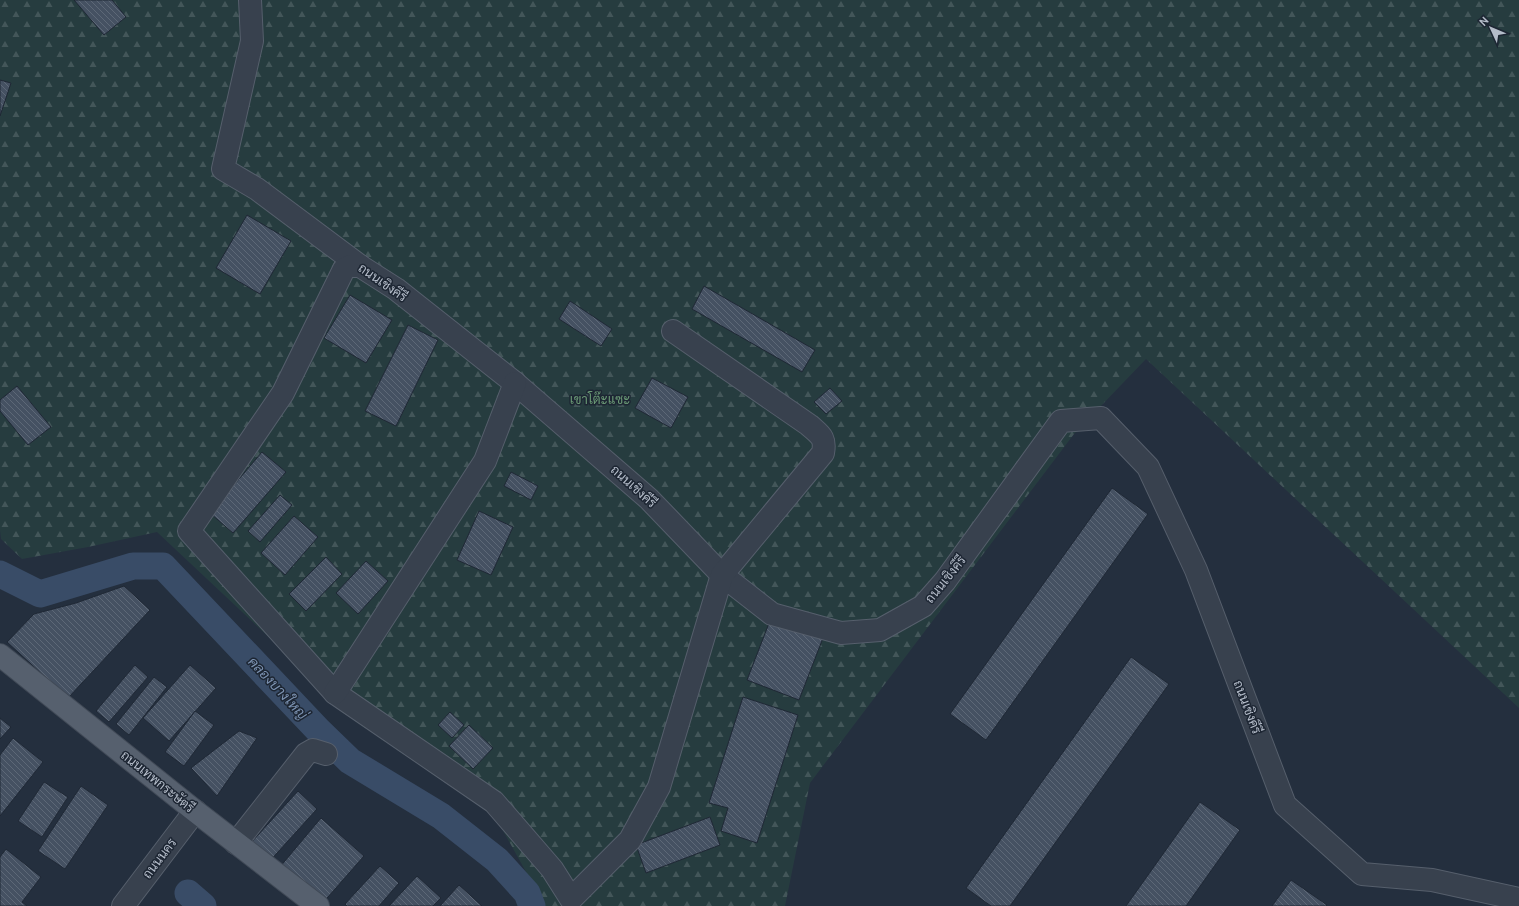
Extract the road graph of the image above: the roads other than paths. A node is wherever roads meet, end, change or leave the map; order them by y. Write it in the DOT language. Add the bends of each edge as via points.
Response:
graph roads {
  1 [pos="250,0"];
  2 [pos="360,266"];
  3 [pos="673,331"];
  4 [pos="515,383"];
  5 [pos="722,575"];
  6 [pos="0,655"];
  7 [pos="335,693"];
  8 [pos="326,754"];
  9 [pos="195,811"];
  10 [pos="236,843"];
  11 [pos="1519,899"];
  12 [pos="572,902"];
  13 [pos="123,906"];
  14 [pos="318,906"];
  1 -- 2 [label="street, ถนนเชิงคีรี" via="252,41 223,169 257,189"];
  2 -- 4 [label="street, ถนนเชิงคีรี" via="396,289"];
  2 -- 7 [label="street" via="350,266 344,270 283,393 189,531"];
  3 -- 5 [label="street" via="802,419 821,436 825,444 823,454"];
  4 -- 5 [label="street, ถนนเชิงคีรี" via="649,499"];
  4 -- 7 [label="street" via="486,461"];
  5 -- 11 [label="street, ถนนเชิงคีรี" via="772,614 841,633 880,630 923,606 945,582 1061,421 1101,418 1148,467 1196,570 1285,805 1362,874 1432,880"];
  5 -- 12 [label="street" via="659,787 630,840"];
  6 -- 9 [label="main road, ถนนเทพกระษัตรี"];
  7 -- 12 [label="street" via="357,718 494,802 552,869"];
  8 -- 10 [label="street" via="313,750 306,754"];
  9 -- 10 [label="main road, ถนนเทพกระษัตรี"];
  9 -- 13 [label="street, ถนนนคร"];
  10 -- 14 [label="main road, ถนนเทพกระษัตรี"];
}
